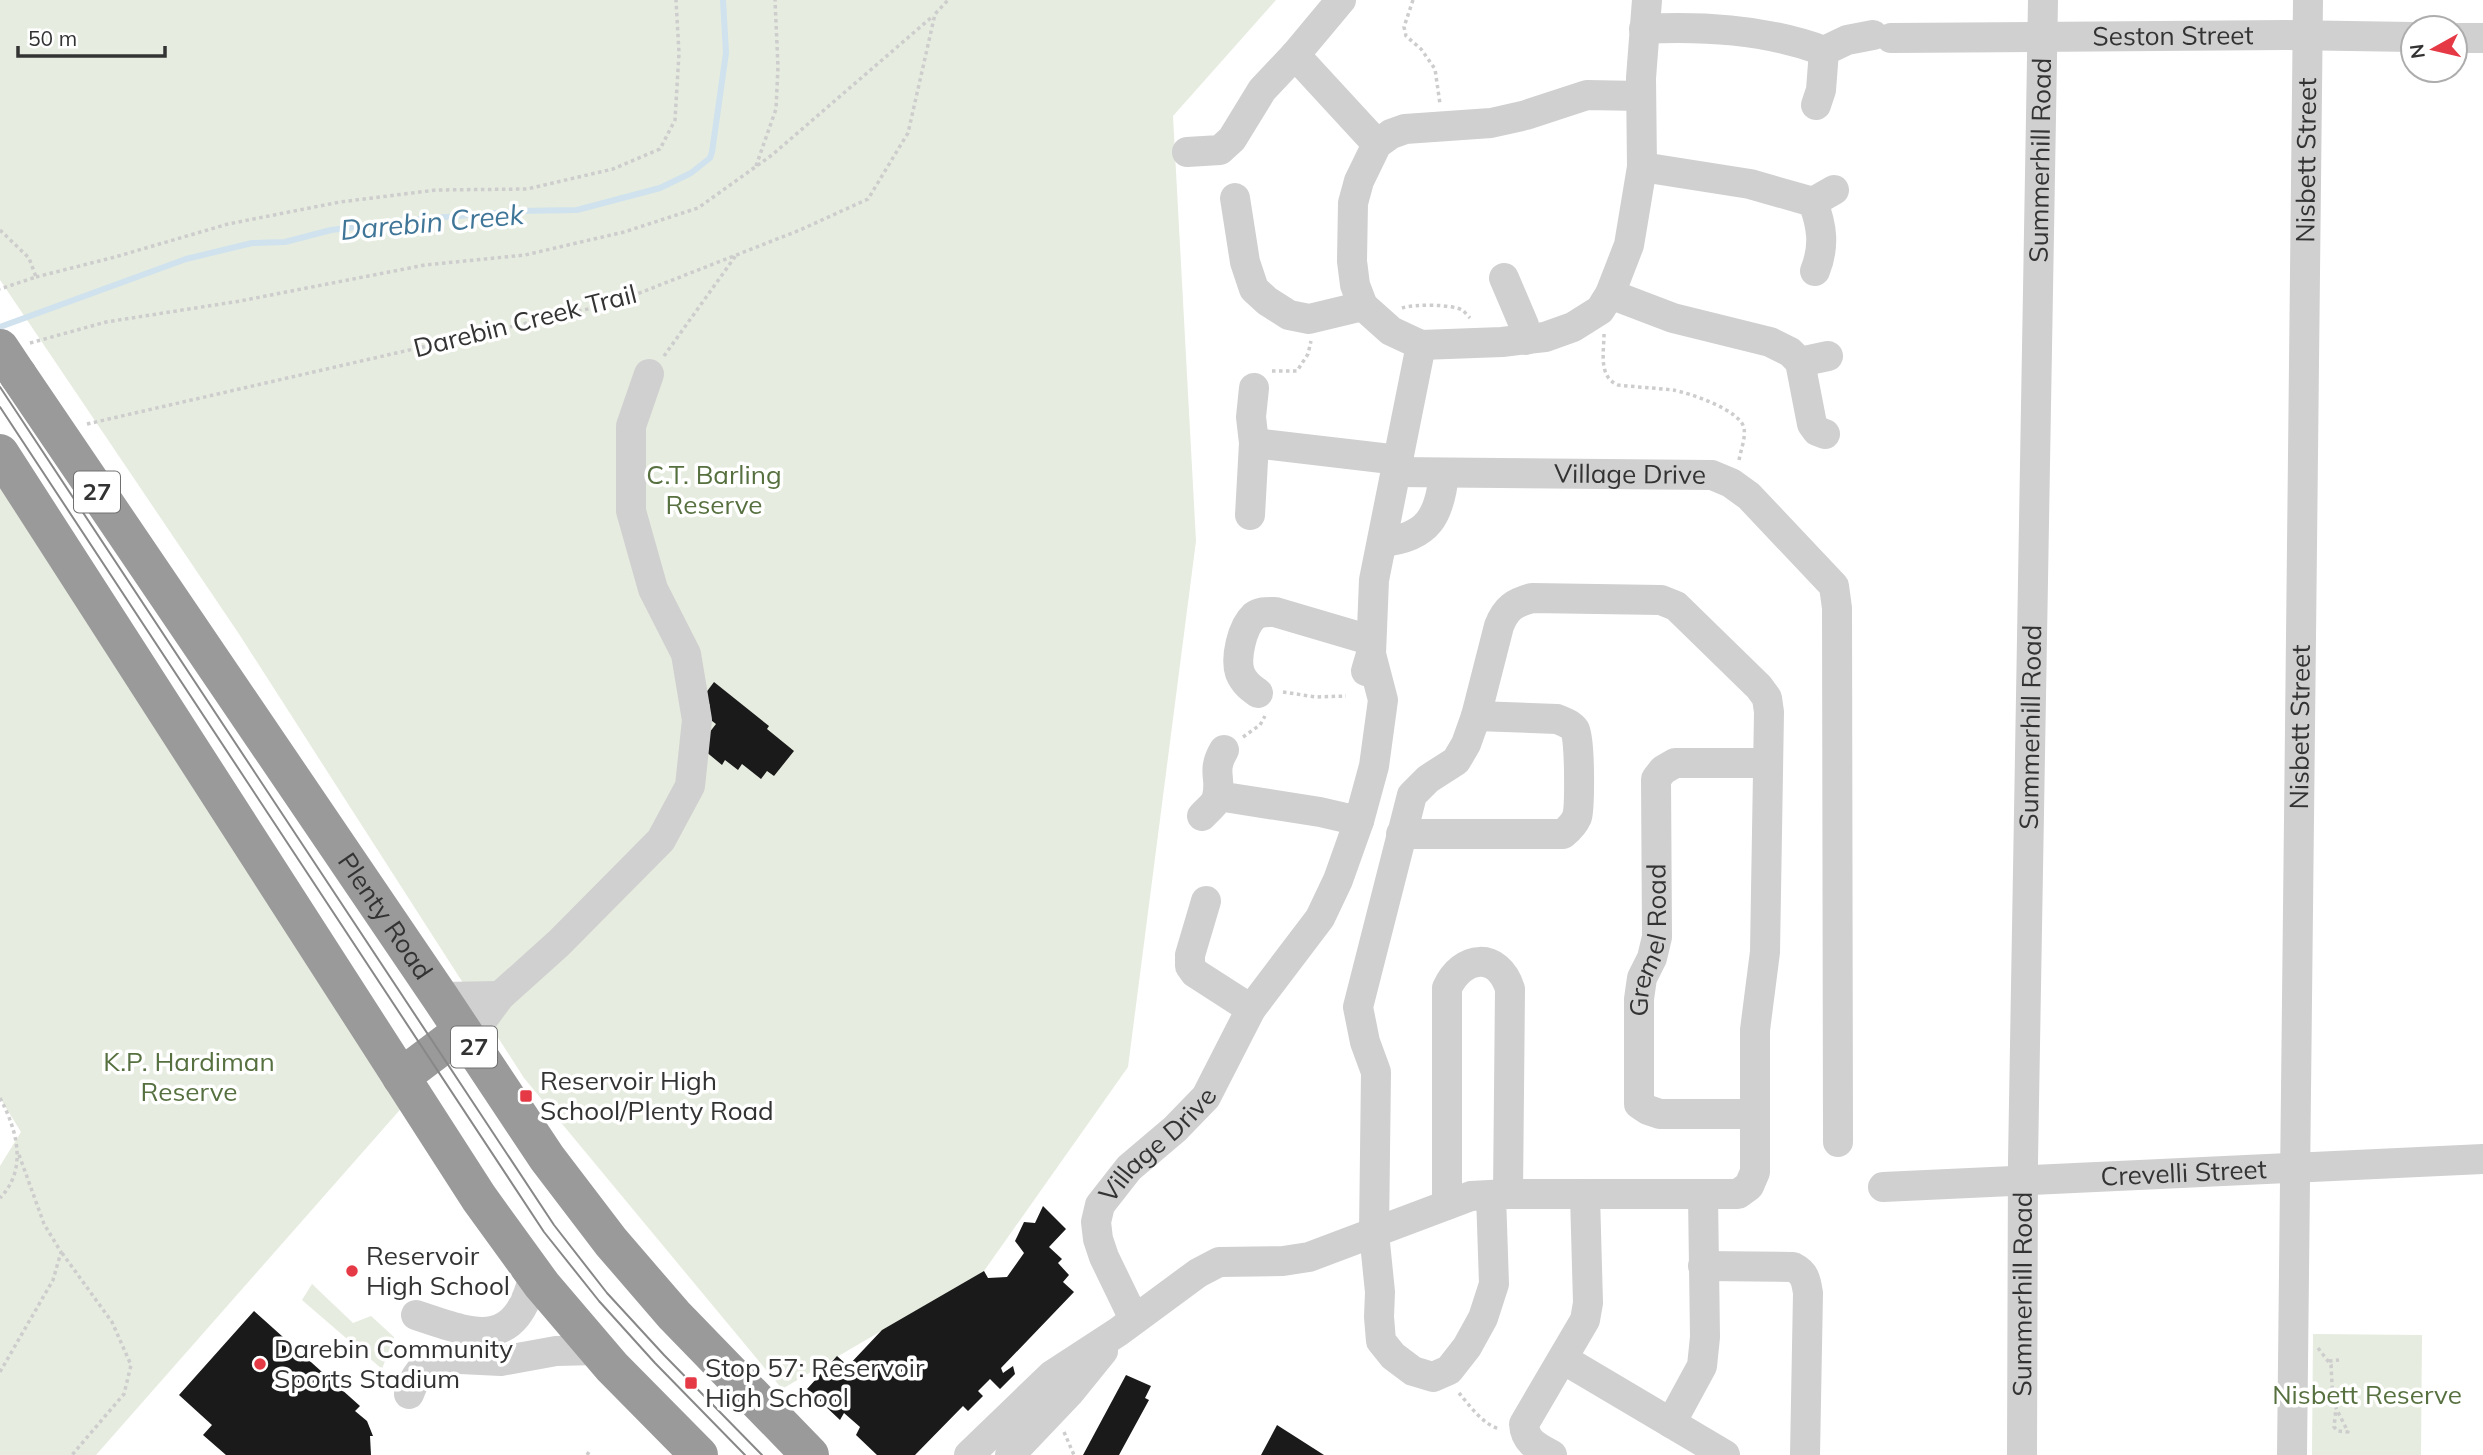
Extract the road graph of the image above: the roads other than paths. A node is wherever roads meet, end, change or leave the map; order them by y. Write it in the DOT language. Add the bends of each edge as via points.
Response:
graph roads {
  1 [pos="1341,0"];
  2 [pos="2043,0"];
  3 [pos="2308,0"];
  4 [pos="1645,15"];
  5 [pos="2307,35"];
  6 [pos="2043,36"];
  7 [pos="2399,37"];
  8 [pos="1824,51"];
  9 [pos="1295,55"];
  10 [pos="1641,96"];
  11 [pos="1816,106"];
  12 [pos="1377,144"];
  13 [pos="1187,152"];
  14 [pos="1642,167"];
  15 [pos="1235,198"];
  16 [pos="1815,271"];
  17 [pos="1504,278"];
  18 [pos="1603,304"];
  19 [pos="1373,315"];
  20 [pos="1526,340"];
  21 [pos="1421,345"];
  22 [pos="15,356"];
  23 [pos="649,374"];
  24 [pos="1254,388"];
  25 [pos="1825,434"];
  26 [pos="1254,443"];
  27 [pos="0,453"];
  28 [pos="1397,466"];
  29 [pos="1444,473"];
  30 [pos="1250,515"];
  31 [pos="1382,542"];
  32 [pos="1371,647"];
  33 [pos="1267,697"];
  34 [pos="1476,716"];
  35 [pos="1224,750"];
  36 [pos="1768,763"];
  37 [pos="1359,821"];
  38 [pos="1401,834"];
  39 [pos="1206,901"];
  40 [pos="500,996"];
  41 [pos="440,997"];
  42 [pos="1251,1009"];
  43 [pos="466,1037"];
  44 [pos="401,1077"];
  45 [pos="1755,1114"];
  46 [pos="1838,1142"];
  47 [pos="2483,1159"];
  48 [pos="2296,1169"];
  49 [pos="2023,1181"];
  50 [pos="1883,1187"];
  51 [pos="1499,1195"];
  52 [pos="1585,1195"];
  53 [pos="1703,1195"];
  54 [pos="1447,1205"];
  55 [pos="1374,1233"];
  56 [pos="1703,1266"];
  57 [pos="534,1275"];
  58 [pos="416,1315"];
  59 [pos="1126,1326"];
  60 [pos="598,1350"];
  61 [pos="1563,1359"];
  62 [pos="409,1394"];
  63 [pos="1671,1423"];
  64 [pos="699,1455"];
  65 [pos="810,1455"];
  66 [pos="969,1455"];
  67 [pos="1010,1455"];
  68 [pos="1552,1455"];
  69 [pos="1725,1455"];
  70 [pos="1805,1455"];
  71 [pos="2022,1455"];
  72 [pos="2292,1455"];
  1 -- 9 [label="street"];
  2 -- 6 [label="street, Summerhill Road"];
  3 -- 5 [label="street, Nisbett Street"];
  4 -- 8 [label="street" via="1685,27 1784,39"];
  4 -- 10 [label="street"];
  5 -- 6 [label="street, Seston Street"];
  5 -- 7 [label="street, Seston Street"];
  5 -- 48 [label="street, Nisbett Street"];
  6 -- 8 [label="street, Seston Street" via="1882,37 1847,40"];
  6 -- 49 [label="street, Summerhill Road"];
  8 -- 11 [label="street"];
  9 -- 12 [label="street"];
  9 -- 13 [label="street" via="1262,90 1232,139 1220,149"];
  10 -- 12 [label="street" via="1587,95 1491,123 1405,129"];
  10 -- 14 [label="street"];
  12 -- 19 [label="street" via="1353,203 1355,285"];
  14 -- 16 [label="street" via="1824,196 1821,257"];
  14 -- 18 [label="street" via="1629,245"];
  15 -- 19 [label="street" via="1245,262 1254,289 1266,301 1289,315"];
  17 -- 20 [label="street"];
  18 -- 20 [label="street" via="1573,327"];
  18 -- 25 [label="street" via="1770,342 1814,359 1812,424"];
  19 -- 21 [label="street" via="1391,331"];
  20 -- 21 [label="street"];
  21 -- 28 [label="street, Village Drive"];
  22 -- 41 [label="highway, Plenty Road / 27"];
  23 -- 40 [label="street" via="631,426 631,511 653,589 686,654 697,720 690,786 661,840"];
  24 -- 26 [label="street"];
  26 -- 28 [label="street, Village Drive"];
  26 -- 30 [label="street"];
  27 -- 44 [label="highway, 27"];
  28 -- 29 [label="street, Village Drive"];
  28 -- 31 [label="street, Village Drive"];
  29 -- 31 [label="street" via="1437,511 1427,527"];
  29 -- 46 [label="street, Village Drive" via="1712,475 1749,496 1834,586"];
  31 -- 32 [label="street, Village Drive" via="1374,580"];
  32 -- 33 [label="street" via="1275,612 1262,612 1253,617 1245,632 1240,671 1246,684"];
  32 -- 37 [label="street, Village Drive" via="1362,695 1377,742"];
  34 -- 36 [label="street" via="1499,626 1514,603 1532,598 1661,600 1676,606 1767,698"];
  34 -- 38 [label="street" via="1455,761 1412,795"];
  34 -- 38 [label="street" via="1557,719 1577,732 1577,816 1571,827 1563,834"];
  35 -- 37 [label="street" via="1210,806 1320,811"];
  36 -- 45 [label="street" via="1765,952 1755,1030"];
  36 -- 45 [label="street, Gremel Road" via="1675,763 1656,779 1657,937 1639,999 1639,1104 1660,1114"];
  37 -- 42 [label="street, Village Drive" via="1320,919"];
  38 -- 55 [label="street" via="1358,1007 1376,1072"];
  39 -- 42 [label="street" via="1190,966"];
  40 -- 41 [label="street"];
  40 -- 43 [label="street"];
  41 -- 43 [label="highway, Plenty Road / 27"];
  42 -- 59 [label="street, Village Drive" via="1206,1097 1129,1168 1100,1205 1098,1238"];
  43 -- 44 [label="highway"];
  43 -- 65 [label="highway, Plenty Road / 27" via="547,1158 611,1242 674,1315"];
  44 -- 57 [label="highway, 27"];
  45 -- 53 [label="street" via="1755,1172 1749,1186 1738,1194"];
  47 -- 48 [label="street, Crevelli Street"];
  48 -- 49 [label="street, Crevelli Street"];
  48 -- 72 [label="street, Nisbett Street"];
  49 -- 50 [label="street, Crevelli Street"];
  49 -- 71 [label="street, Summerhill Road"];
  51 -- 52 [label="street"];
  51 -- 54 [label="street" via="1471,1196"];
  51 -- 54 [label="street" via="1510,989 1498,968 1475,962 1461,967 1447,988"];
  51 -- 55 [label="street" via="1494,1284 1483,1318 1449,1370 1433,1377 1413,1371 1381,1342"];
  52 -- 53 [label="street"];
  52 -- 61 [label="street" via="1588,1303 1585,1320"];
  53 -- 56 [label="street"];
  54 -- 55 [label="street"];
  55 -- 59 [label="street" via="1309,1257 1219,1262"];
  56 -- 63 [label="street" via="1702,1366"];
  56 -- 70 [label="street" via="1793,1267 1806,1278"];
  57 -- 58 [label="street" via="524,1307 497,1329 469,1332"];
  57 -- 60 [label="highway, 27"];
  59 -- 66 [label="street" via="1052,1375"];
  59 -- 67 [label="street"];
  60 -- 62 [label="street" via="546,1352 510,1361 440,1358 426,1363"];
  60 -- 64 [label="highway, 27"];
  61 -- 63 [label="street"];
  61 -- 68 [label="street" via="1524,1424 1524,1435 1531,1443"];
  63 -- 69 [label="street"];
}
